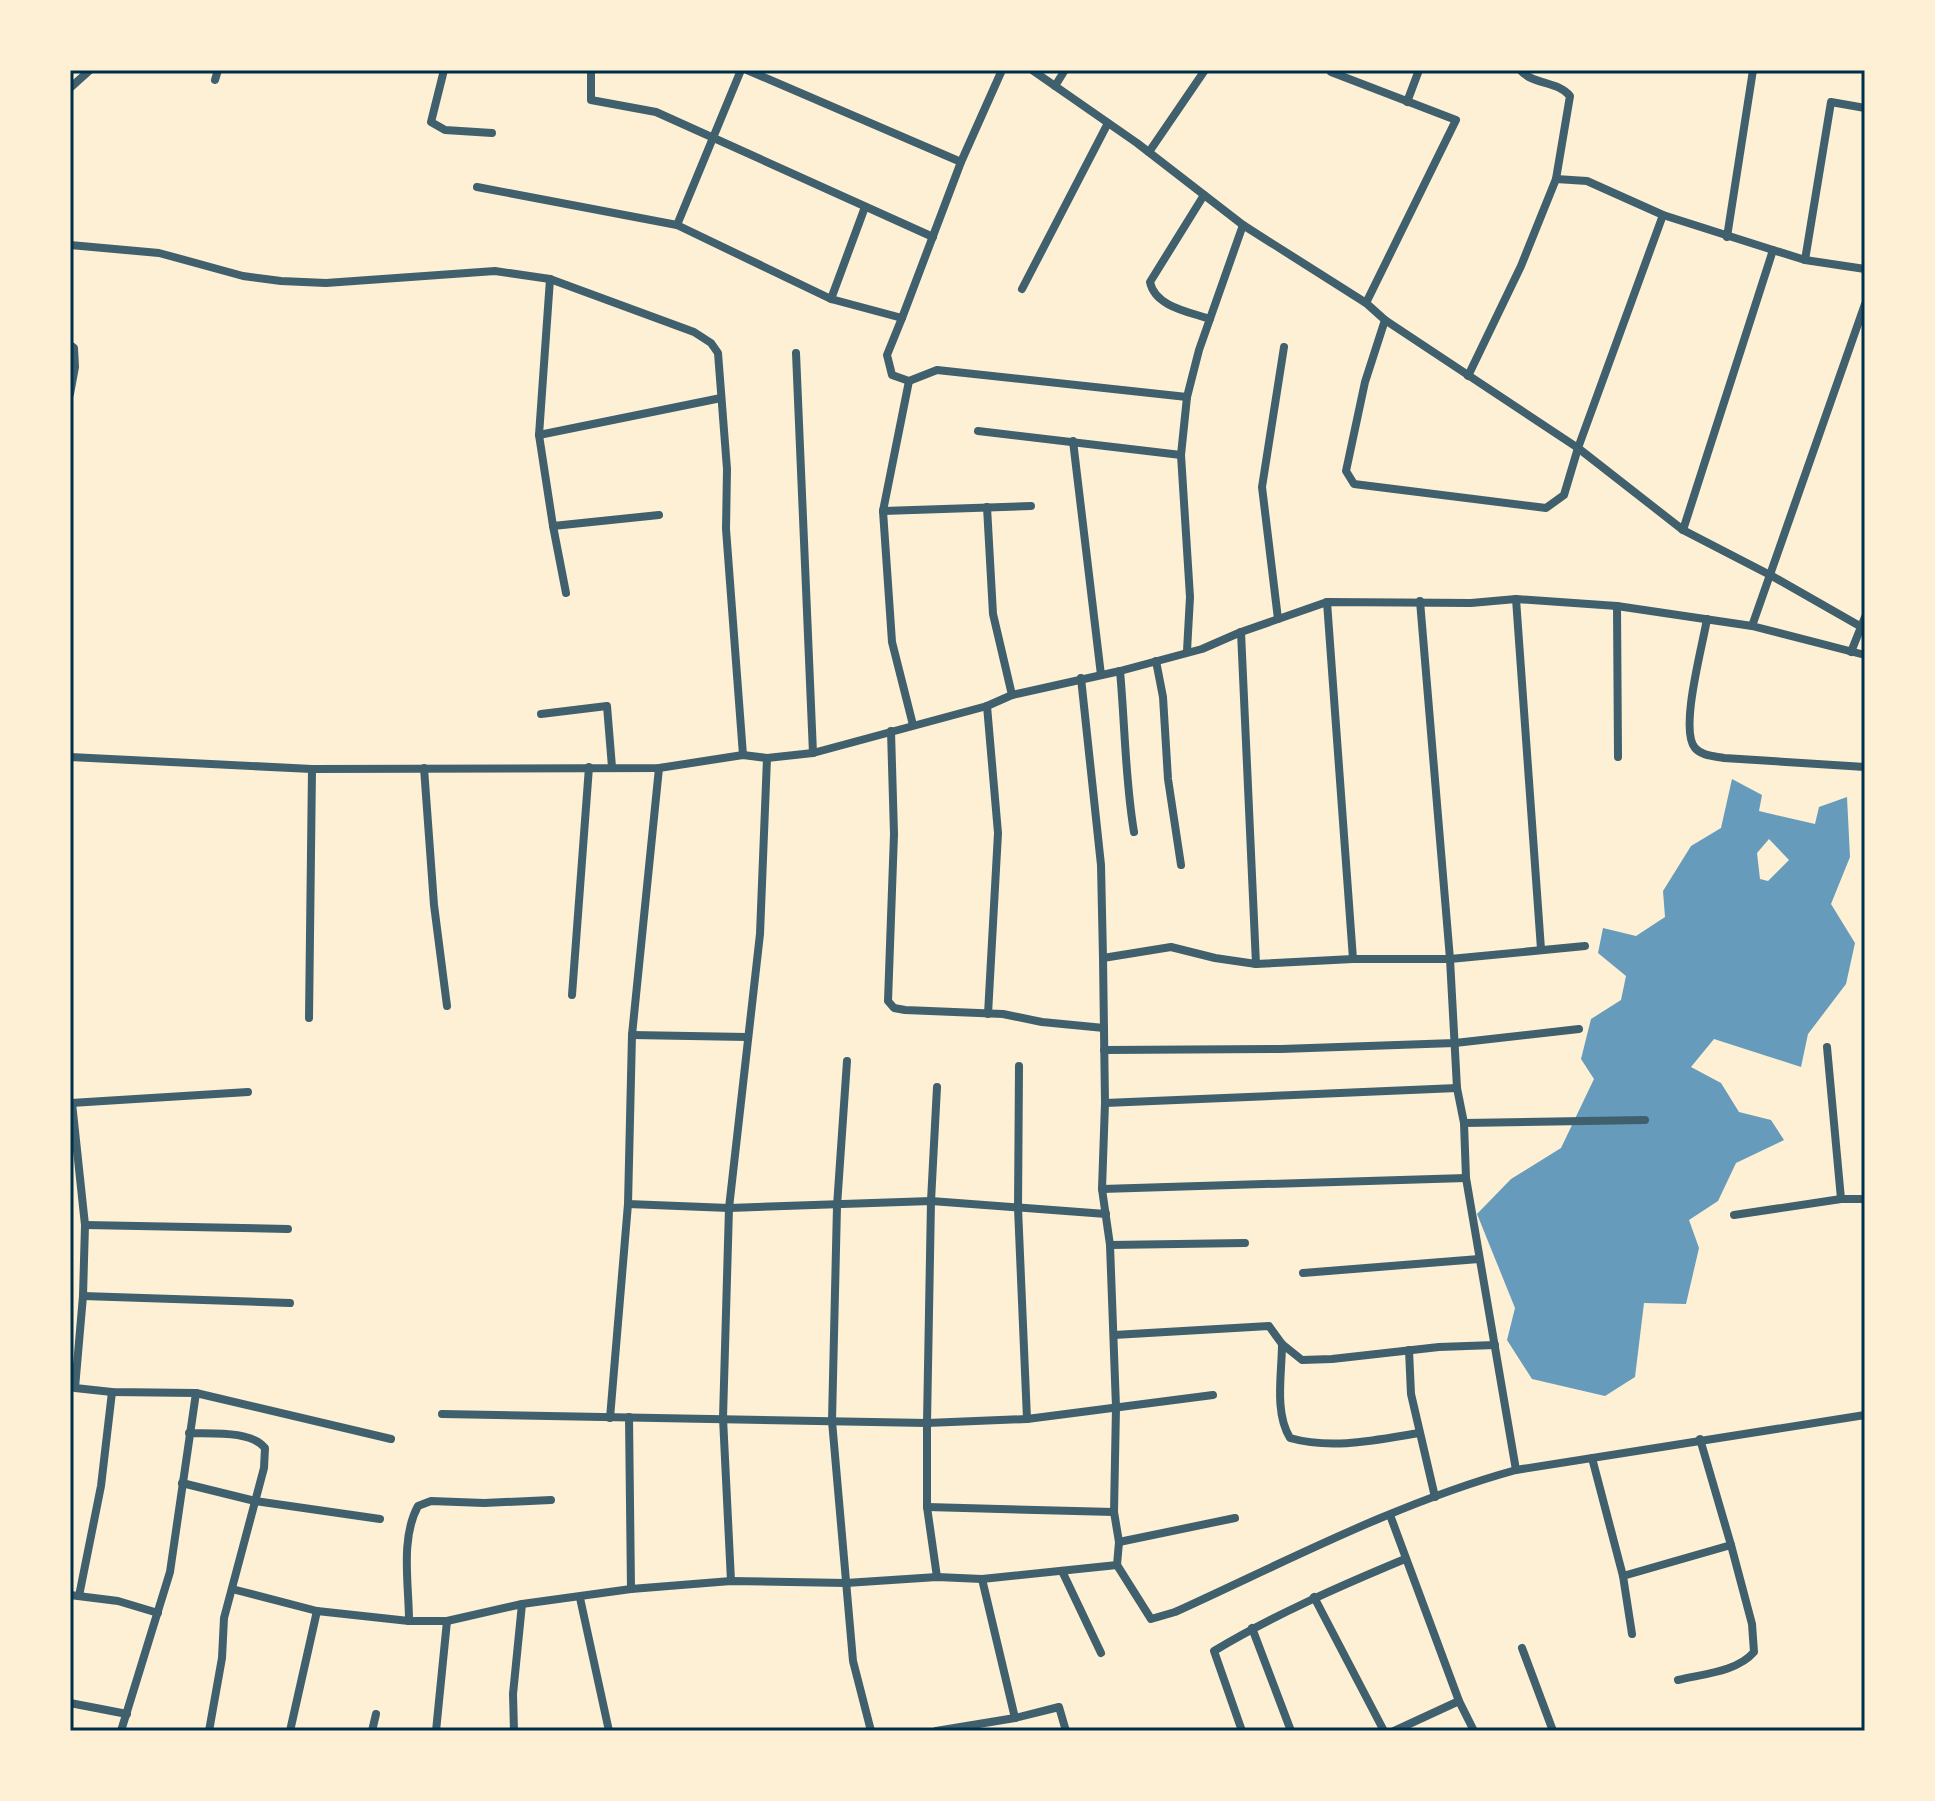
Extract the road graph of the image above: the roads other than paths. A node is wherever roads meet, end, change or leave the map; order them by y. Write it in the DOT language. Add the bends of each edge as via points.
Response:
graph roads {
  1 [pos="90,70"];
  2 [pos="218,70"];
  3 [pos="444,70"];
  4 [pos="591,70"];
  5 [pos="741,70"];
  6 [pos="747,70"];
  7 [pos="1002,70"];
  8 [pos="1032,70"];
  9 [pos="1065,70"];
  10 [pos="1205,70"];
  11 [pos="1332,70"];
  12 [pos="1419,70"];
  13 [pos="1520,70"];
  14 [pos="1753,70"];
  15 [pos="215,80"];
  16 [pos="1055,86"];
  17 [pos="70,88"];
  18 [pos="1407,102"];
  19 [pos="1865,108"];
  20 [pos="1108,123"];
  21 [pos="492,133"];
  22 [pos="715,137"];
  23 [pos="1149,152"];
  24 [pos="961,162"];
  25 [pos="1556,179"];
  26 [pos="477,187"];
  27 [pos="1204,195"];
  28 [pos="865,207"];
  29 [pos="1663,215"];
  30 [pos="677,225"];
  31 [pos="1243,225"];
  32 [pos="933,237"];
  33 [pos="1727,237"];
  34 [pos="70,245"];
  35 [pos="1773,250"];
  36 [pos="1805,260"];
  37 [pos="1865,269"];
  38 [pos="550,279"];
  39 [pos="1022,289"];
  40 [pos="831,299"];
  41 [pos="1366,303"];
  42 [pos="1865,304"];
  43 [pos="902,318"];
  44 [pos="1210,319"];
  45 [pos="1385,320"];
  46 [pos="70,345"];
  47 [pos="1284,347"];
  48 [pos="796,353"];
  49 [pos="1468,376"];
  50 [pos="909,381"];
  51 [pos="70,394"];
  52 [pos="1187,397"];
  53 [pos="721,398"];
  54 [pos="978,431"];
  55 [pos="539,435"];
  56 [pos="1073,441"];
  57 [pos="1578,448"];
  58 [pos="1181,455"];
  59 [pos="1031,506"];
  60 [pos="987,507"];
  61 [pos="883,511"];
  62 [pos="659,515"];
  63 [pos="553,526"];
  64 [pos="1683,530"];
  65 [pos="1772,576"];
  66 [pos="566,593"];
  67 [pos="1516,599"];
  68 [pos="1420,601"];
  69 [pos="1327,602"];
  70 [pos="1617,606"];
  71 [pos="1278,619"];
  72 [pos="1707,619"];
  73 [pos="1864,624"];
  74 [pos="1752,626"];
  75 [pos="1241,632"];
  76 [pos="1187,651"];
  77 [pos="1851,652"];
  78 [pos="1865,655"];
  79 [pos="1156,661"];
  80 [pos="1120,671"];
  81 [pos="1101,675"];
  82 [pos="1081,678"];
  83 [pos="1012,695"];
  84 [pos="987,706"];
  85 [pos="541,714"];
  86 [pos="913,725"];
  87 [pos="891,731"];
  88 [pos="813,753"];
  89 [pos="743,755"];
  90 [pos="70,757"];
  91 [pos="1618,757"];
  92 [pos="767,758"];
  93 [pos="589,767"];
  94 [pos="612,767"];
  95 [pos="1865,767"];
  96 [pos="424,768"];
  97 [pos="659,768"];
  98 [pos="312,769"];
  99 [pos="1134,832"];
  100 [pos="1181,865"];
  101 [pos="1585,946"];
  102 [pos="1541,949"];
  103 [pos="1103,958"];
  104 [pos="1353,959"];
  105 [pos="1450,959"];
  106 [pos="1256,964"];
  107 [pos="572,995"];
  108 [pos="447,1006"];
  109 [pos="988,1014"];
  110 [pos="309,1018"];
  111 [pos="1104,1028"];
  112 [pos="1579,1029"];
  113 [pos="632,1035"];
  114 [pos="747,1037"];
  115 [pos="1455,1043"];
  116 [pos="1827,1047"];
  117 [pos="1104,1050"];
  118 [pos="847,1061"];
  119 [pos="1019,1066"];
  120 [pos="937,1087"];
  121 [pos="1457,1088"];
  122 [pos="248,1092"];
  123 [pos="71,1103"];
  124 [pos="1105,1103"];
  125 [pos="1645,1120"];
  126 [pos="1464,1123"];
  127 [pos="1466,1178"];
  128 [pos="1102,1189"];
  129 [pos="1841,1199"];
  130 [pos="1865,1199"];
  131 [pos="931,1201"];
  132 [pos="628,1204"];
  133 [pos="837,1206"];
  134 [pos="729,1208"];
  135 [pos="1018,1208"];
  136 [pos="1106,1214"];
  137 [pos="1734,1215"];
  138 [pos="85,1225"];
  139 [pos="288,1229"];
  140 [pos="1245,1243"];
  141 [pos="1110,1245"];
  142 [pos="1479,1259"];
  143 [pos="1303,1273"];
  144 [pos="83,1296"];
  145 [pos="290,1303"];
  146 [pos="1114,1335"];
  147 [pos="1282,1344"];
  148 [pos="1495,1345"];
  149 [pos="1409,1350"];
  150 [pos="72,1388"];
  151 [pos="112,1392"];
  152 [pos="196,1393"];
  153 [pos="1213,1395"];
  154 [pos="1116,1407"];
  155 [pos="442,1414"];
  156 [pos="1865,1415"];
  157 [pos="629,1417"];
  158 [pos="610,1418"];
  159 [pos="723,1418"];
  160 [pos="1027,1419"];
  161 [pos="832,1421"];
  162 [pos="927,1423"];
  163 [pos="189,1433"];
  164 [pos="1419,1433"];
  165 [pos="391,1439"];
  166 [pos="1700,1439"];
  167 [pos="1592,1458"];
  168 [pos="1516,1470"];
  169 [pos="182,1483"];
  170 [pos="1435,1497"];
  171 [pos="551,1500"];
  172 [pos="255,1501"];
  173 [pos="927,1507"];
  174 [pos="1114,1512"];
  175 [pos="1390,1515"];
  176 [pos="1235,1518"];
  177 [pos="380,1519"];
  178 [pos="1119,1542"];
  179 [pos="1731,1545"];
  180 [pos="1405,1559"];
  181 [pos="1117,1565"];
  182 [pos="1062,1571"];
  183 [pos="1623,1576"];
  184 [pos="937,1577"];
  185 [pos="982,1579"];
  186 [pos="731,1581"];
  187 [pos="846,1583"];
  188 [pos="232,1589"];
  189 [pos="631,1589"];
  190 [pos="75,1595"];
  191 [pos="1314,1597"];
  192 [pos="580,1598"];
  193 [pos="522,1604"];
  194 [pos="317,1611"];
  195 [pos="158,1613"];
  196 [pos="409,1621"];
  197 [pos="447,1621"];
  198 [pos="1252,1628"];
  199 [pos="1632,1634"];
  200 [pos="1522,1648"];
  201 [pos="1101,1653"];
  202 [pos="1678,1680"];
  203 [pos="1459,1701"];
  204 [pos="70,1703"];
  205 [pos="127,1714"];
  206 [pos="376,1714"];
  207 [pos="1015,1718"];
  208 [pos="121,1731"];
  209 [pos="209,1731"];
  210 [pos="290,1731"];
  211 [pos="372,1731"];
  212 [pos="436,1731"];
  213 [pos="514,1731"];
  214 [pos="609,1731"];
  215 [pos="871,1731"];
  216 [pos="936,1731"];
  217 [pos="1066,1731"];
  218 [pos="1242,1731"];
  219 [pos="1291,1731"];
  220 [pos="1384,1731"];
  221 [pos="1394,1731"];
  222 [pos="1474,1731"];
  223 [pos="1553,1731"];
  1 -- 17 [label="street"];
  2 -- 15 [label="street"];
  3 -- 21 [label="street" via="431,122 445,130"];
  4 -- 22 [label="street" via="591,100 656,112"];
  5 -- 22 [label="street"];
  6 -- 24 [label="street"];
  7 -- 24 [label="street"];
  8 -- 16 [label="street"];
  9 -- 16 [label="street"];
  10 -- 23 [label="street"];
  11 -- 18 [label="street"];
  12 -- 18 [label="street"];
  13 -- 25 [label="street" via="1570,96"];
  14 -- 33 [label="street"];
  16 -- 20 [label="street"];
  18 -- 41 [label="street" via="1456,120"];
  19 -- 36 [label="street" via="1831,102"];
  20 -- 23 [label="street"];
  20 -- 39 [label="street"];
  22 -- 28 [label="street"];
  22 -- 30 [label="street"];
  23 -- 27 [label="street"];
  24 -- 32 [label="street"];
  25 -- 29 [label="street" via="1587,181"];
  25 -- 49 [label="street"];
  26 -- 30 [label="street"];
  27 -- 31 [label="street"];
  27 -- 44 [label="street" via="1150,282 1162,301"];
  28 -- 32 [label="street"];
  28 -- 40 [label="street"];
  29 -- 33 [label="street"];
  29 -- 57 [label="street"];
  30 -- 40 [label="street"];
  31 -- 41 [label="street"];
  31 -- 44 [label="street"];
  32 -- 43 [label="street"];
  33 -- 35 [label="street"];
  34 -- 38 [label="street" via="159,253 281,281 495,271"];
  35 -- 36 [label="street"];
  35 -- 64 [label="street"];
  36 -- 37 [label="street"];
  38 -- 53 [label="street" via="702,337 718,353"];
  38 -- 55 [label="street"];
  40 -- 43 [label="street"];
  41 -- 45 [label="street"];
  42 -- 65 [label="street"];
  43 -- 50 [label="street" via="887,355 892,375"];
  44 -- 52 [label="street"];
  45 -- 49 [label="street"];
  45 -- 57 [label="street" via="1346,471 1354,484 1546,508 1564,495"];
  46 -- 51 [label="street" via="75,367"];
  47 -- 71 [label="street" via="1262,487"];
  48 -- 88 [label="street"];
  49 -- 57 [label="street"];
  50 -- 52 [label="street" via="937,370"];
  50 -- 61 [label="street"];
  52 -- 58 [label="street"];
  53 -- 55 [label="street"];
  53 -- 89 [label="street"];
  54 -- 56 [label="street"];
  55 -- 63 [label="street"];
  56 -- 58 [label="street"];
  56 -- 81 [label="street"];
  57 -- 64 [label="street"];
  58 -- 76 [label="street" via="1190,597"];
  59 -- 60 [label="street"];
  60 -- 61 [label="street"];
  60 -- 83 [label="street" via="993,614"];
  61 -- 86 [label="street" via="892,642"];
  62 -- 63 [label="street"];
  63 -- 66 [label="street"];
  64 -- 65 [label="street"];
  65 -- 73 [label="street"];
  65 -- 74 [label="street"];
  67 -- 68 [label="street"];
  67 -- 70 [label="street"];
  67 -- 102 [label="street"];
  68 -- 69 [label="street"];
  68 -- 105 [label="street"];
  69 -- 71 [label="street"];
  69 -- 104 [label="street"];
  70 -- 72 [label="street"];
  70 -- 91 [label="street"];
  71 -- 75 [label="street"];
  72 -- 74 [label="street"];
  72 -- 95 [label="street" via="1691,710 1693,746 1724,758"];
  73 -- 77 [label="street"];
  74 -- 77 [label="street"];
  75 -- 76 [label="street"];
  75 -- 106 [label="street"];
  76 -- 79 [label="street"];
  77 -- 78 [label="street"];
  79 -- 80 [label="street"];
  79 -- 100 [label="street"];
  80 -- 81 [label="street"];
  80 -- 99 [label="street"];
  81 -- 82 [label="street"];
  82 -- 83 [label="street"];
  82 -- 103 [label="street" via="1101,865"];
  83 -- 84 [label="street"];
  84 -- 86 [label="street"];
  84 -- 109 [label="street" via="998,833"];
  85 -- 94 [label="street" via="607,706"];
  86 -- 87 [label="street"];
  87 -- 88 [label="street"];
  87 -- 109 [label="street" via="894,834 888,1001 905,1010"];
  88 -- 92 [label="street"];
  89 -- 92 [label="street"];
  89 -- 97 [label="street"];
  90 -- 98 [label="street"];
  92 -- 114 [label="street" via="760,934"];
  93 -- 94 [label="street"];
  93 -- 96 [label="street"];
  93 -- 107 [label="street"];
  94 -- 97 [label="street"];
  96 -- 98 [label="street"];
  96 -- 108 [label="street"];
  97 -- 113 [label="street"];
  98 -- 110 [label="street"];
  101 -- 102 [label="street"];
  102 -- 105 [label="street"];
  103 -- 106 [label="street" via="1171,947"];
  103 -- 111 [label="street"];
  104 -- 105 [label="street"];
  104 -- 106 [label="street"];
  105 -- 115 [label="street"];
  109 -- 111 [label="street"];
  111 -- 117 [label="street"];
  112 -- 115 [label="street"];
  113 -- 114 [label="street"];
  113 -- 132 [label="street"];
  114 -- 134 [label="street"];
  115 -- 117 [label="street"];
  115 -- 121 [label="street"];
  116 -- 129 [label="street"];
  117 -- 124 [label="street"];
  118 -- 133 [label="street"];
  119 -- 135 [label="street"];
  120 -- 131 [label="street"];
  121 -- 124 [label="street"];
  121 -- 126 [label="street"];
  122 -- 123 [label="street"];
  123 -- 138 [label="street"];
  124 -- 128 [label="street"];
  125 -- 126 [label="street"];
  126 -- 127 [label="street"];
  127 -- 128 [label="street"];
  127 -- 142 [label="street"];
  128 -- 136 [label="street"];
  129 -- 130 [label="street"];
  129 -- 137 [label="street"];
  131 -- 133 [label="street"];
  131 -- 135 [label="street"];
  131 -- 162 [label="street"];
  132 -- 134 [label="street"];
  132 -- 158 [label="street"];
  133 -- 134 [label="street"];
  133 -- 161 [label="street"];
  134 -- 159 [label="street"];
  135 -- 136 [label="street"];
  135 -- 160 [label="street"];
  136 -- 141 [label="street"];
  138 -- 139 [label="street"];
  138 -- 144 [label="street"];
  140 -- 141 [label="street"];
  141 -- 146 [label="street"];
  142 -- 143 [label="street"];
  142 -- 148 [label="street"];
  144 -- 145 [label="street"];
  144 -- 150 [label="street"];
  146 -- 147 [label="street" via="1269,1326"];
  146 -- 154 [label="street"];
  147 -- 149 [label="street" via="1302,1360"];
  147 -- 164 [label="street" via="1281,1405 1290,1438 1352,1444"];
  148 -- 149 [label="street"];
  148 -- 168 [label="street"];
  149 -- 164 [label="street"];
  150 -- 151 [label="street"];
  151 -- 152 [label="street"];
  151 -- 190 [label="street" via="101,1486"];
  152 -- 163 [label="street"];
  152 -- 165 [label="street"];
  153 -- 154 [label="street"];
  154 -- 160 [label="street"];
  154 -- 174 [label="street"];
  155 -- 158 [label="street"];
  156 -- 166 [label="street"];
  157 -- 158 [label="street"];
  157 -- 159 [label="street"];
  157 -- 189 [label="street"];
  159 -- 161 [label="street"];
  159 -- 186 [label="street"];
  160 -- 162 [label="street"];
  161 -- 162 [label="street"];
  161 -- 187 [label="street"];
  162 -- 173 [label="street"];
  163 -- 169 [label="street"];
  163 -- 172 [label="street" via="260,1442 265,1448 264,1468"];
  164 -- 170 [label="street"];
  166 -- 167 [label="street"];
  166 -- 179 [label="street"];
  167 -- 168 [label="street"];
  167 -- 183 [label="street"];
  168 -- 170 [label="street"];
  169 -- 172 [label="street"];
  169 -- 195 [label="street" via="170,1572"];
  170 -- 175 [label="street"];
  171 -- 196 [label="street" via="431,1501 418,1506 408,1534"];
  172 -- 177 [label="street"];
  172 -- 188 [label="street"];
  173 -- 174 [label="street"];
  173 -- 184 [label="street"];
  174 -- 178 [label="street"];
  175 -- 180 [label="street"];
  175 -- 181 [label="street" via="1151,1619"];
  176 -- 178 [label="street"];
  178 -- 181 [label="street"];
  179 -- 183 [label="street"];
  179 -- 202 [label="street" via="1754,1652 1734,1666"];
  180 -- 191 [label="street"];
  180 -- 203 [label="street"];
  181 -- 182 [label="street"];
  182 -- 185 [label="street"];
  182 -- 201 [label="street"];
  183 -- 199 [label="street"];
  184 -- 185 [label="street"];
  184 -- 187 [label="street"];
  185 -- 207 [label="street"];
  186 -- 187 [label="street"];
  186 -- 189 [label="street"];
  187 -- 215 [label="street" via="853,1661"];
  188 -- 194 [label="street"];
  188 -- 209 [label="street"];
  189 -- 192 [label="street"];
  190 -- 195 [label="street"];
  191 -- 198 [label="street"];
  191 -- 220 [label="street"];
  192 -- 193 [label="street"];
  192 -- 214 [label="street"];
  193 -- 197 [label="street"];
  193 -- 213 [label="street"];
  194 -- 196 [label="street"];
  194 -- 210 [label="street"];
  195 -- 205 [label="street"];
  196 -- 197 [label="street"];
  197 -- 212 [label="street"];
  198 -- 218 [label="street" via="1214,1651"];
  198 -- 219 [label="street"];
  200 -- 223 [label="street"];
  203 -- 221 [label="street"];
  203 -- 222 [label="street"];
  204 -- 205 [label="street"];
  205 -- 208 [label="street"];
  206 -- 211 [label="street"];
  207 -- 216 [label="street"];
  207 -- 217 [label="street" via="1059,1707"];
}
